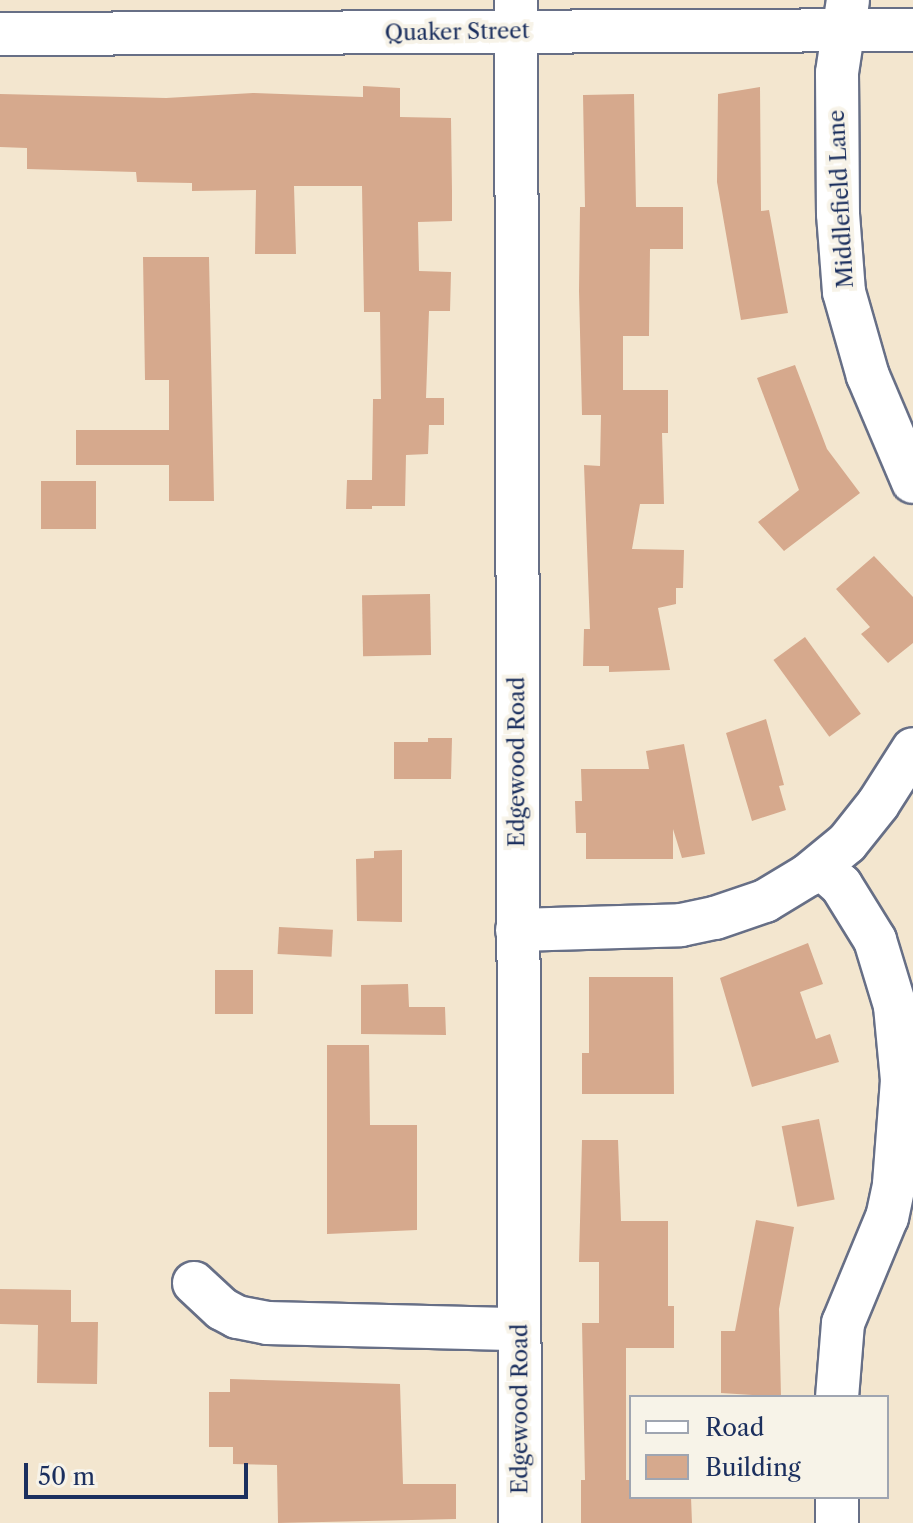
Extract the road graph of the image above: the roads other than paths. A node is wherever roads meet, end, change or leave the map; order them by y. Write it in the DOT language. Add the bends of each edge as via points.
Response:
graph roads {
  1 [pos="846,15"];
  2 [pos="516,16"];
  3 [pos="913,30"];
  4 [pos="0,34"];
  5 [pos="913,482"];
  6 [pos="913,749"];
  7 [pos="820,867"];
  8 [pos="517,930"];
  9 [pos="194,1283"];
  10 [pos="519,1329"];
  11 [pos="837,1395"];
  12 [pos="837,1499"];
  13 [pos="520,1523"];
  14 [pos="837,1523"];
  1 -- 2 [label="street, Quaker Street"];
  1 -- 3 [label="street, Quaker Street"];
  1 -- 5 [label="street, Middlefield Lane" via="837,73 836,143 844,292 868,376"];
  2 -- 4 [label="street, Quaker Street"];
  2 -- 8 [label="street, Edgewood Road"];
  6 -- 7 [label="street" via="856,833"];
  7 -- 8 [label="street" via="765,901 694,923"];
  7 -- 11 [label="street" via="841,885 875,940 895,1006 902,1080 894,1185 887,1217 843,1323"];
  8 -- 10 [label="street, Edgewood Road"];
  9 -- 10 [label="street" via="222,1309 268,1323"];
  10 -- 13 [label="street, Edgewood Road"];
  12 -- 14 [label="street"];
}
